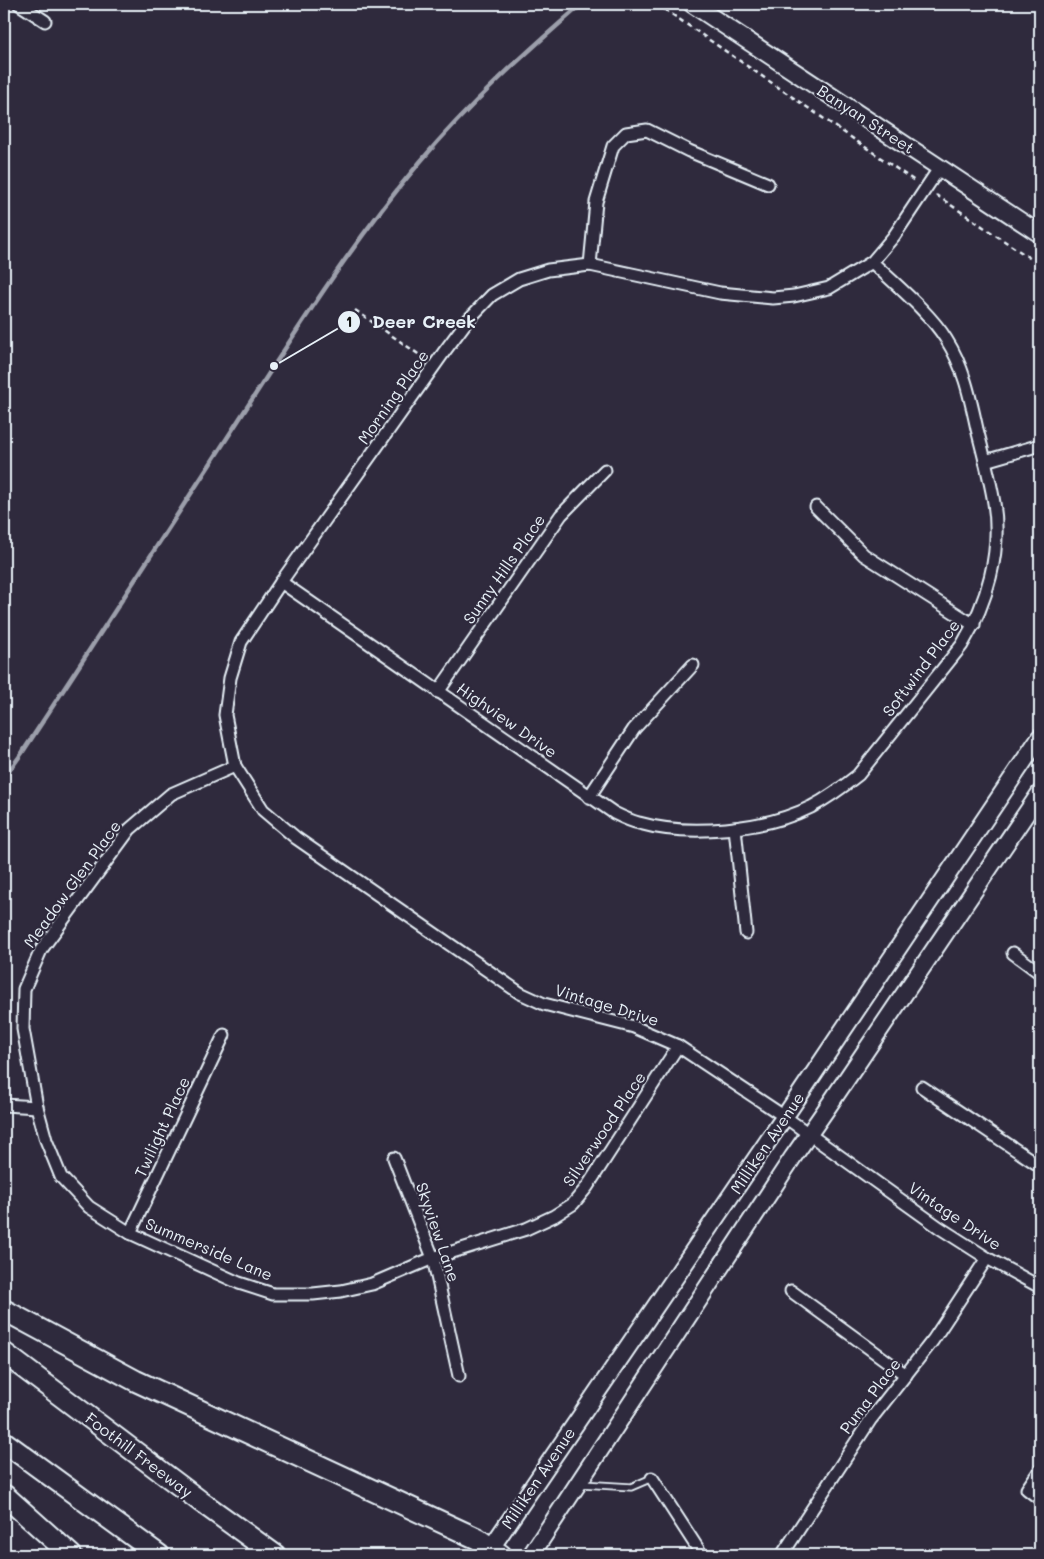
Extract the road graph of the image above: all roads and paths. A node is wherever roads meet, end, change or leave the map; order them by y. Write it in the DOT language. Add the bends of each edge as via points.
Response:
graph roads {
  1 [pos="19,4"];
  2 [pos="657,4"];
  3 [pos="701,6"];
  4 [pos="45,21"];
  5 [pos="940,167"];
  6 [pos="768,184"];
  7 [pos="925,188"];
  8 [pos="1040,234"];
  9 [pos="872,262"];
  10 [pos="590,265"];
  11 [pos="1040,265"];
  12 [pos="355,310"];
  13 [pos="435,366"];
  14 [pos="1040,445"];
  15 [pos="985,461"];
  16 [pos="605,470"];
  17 [pos="816,507"];
  18 [pos="281,582"];
  19 [pos="974,625"];
  20 [pos="693,665"];
  21 [pos="438,692"];
  22 [pos="1040,737"];
  23 [pos="235,766"];
  24 [pos="1040,793"];
  25 [pos="588,797"];
  26 [pos="735,828"];
  27 [pos="746,933"];
  28 [pos="1012,953"];
  29 [pos="1040,973"];
  30 [pos="224,1035"];
  31 [pos="678,1046"];
  32 [pos="922,1087"];
  33 [pos="4,1106"];
  34 [pos="37,1106"];
  35 [pos="785,1117"];
  36 [pos="808,1134"];
  37 [pos="394,1158"];
  38 [pos="1040,1166"];
  39 [pos="130,1233"];
  40 [pos="433,1258"];
  41 [pos="987,1258"];
  42 [pos="1040,1287"];
  43 [pos="791,1292"];
  44 [pos="4,1310"];
  45 [pos="4,1353"];
  46 [pos="906,1375"];
  47 [pos="459,1376"];
  48 [pos="4,1442"];
  49 [pos="1040,1470"];
  50 [pos="652,1478"];
  51 [pos="577,1484"];
  52 [pos="4,1494"];
  53 [pos="1040,1498"];
  54 [pos="496,1551"];
  55 [pos="71,1555"];
  56 [pos="159,1555"];
  57 [pos="275,1555"];
  58 [pos="531,1555"];
  59 [pos="702,1555"];
  60 [pos="782,1555"];
  1 -- 4 [label="street"];
  2 -- 7 [label="path"];
  3 -- 5 [label="main road, Banyan Street"];
  5 -- 7 [label="street, Morning Place"];
  5 -- 8 [label="main road, Banyan Street"];
  6 -- 10 [label="street" via="647,130 626,133 612,146 596,202"];
  7 -- 9 [label="street, Morning Place" via="894,236"];
  7 -- 11 [label="path"];
  9 -- 10 [label="street, Morning Place" via="828,288 773,298 720,293"];
  9 -- 15 [label="street, Softwind Place" via="920,308 945,337 960,362"];
  10 -- 13 [label="street, Morning Place" via="526,276 492,295 467,322"];
  12 -- 13 [label="path"];
  13 -- 18 [label="street, Morning Place"];
  14 -- 15 [label="street"];
  15 -- 19 [label="street, Softwind Place" via="995,504 996,546 989,582"];
  16 -- 21 [label="street, Sunny Hills Place" via="561,515"];
  17 -- 19 [label="street" via="864,555"];
  18 -- 21 [label="street, Highview Drive"];
  18 -- 23 [label="street, Morning Place" via="241,642 230,678 225,715"];
  19 -- 26 [label="street, Softwind Place" via="962,645 858,775 809,808 772,822"];
  20 -- 25 [label="street" via="634,729"];
  21 -- 25 [label="street, Highview Drive"];
  22 -- 35 [label="main road, Milliken Avenue"];
  23 -- 31 [label="street, Vintage Drive" via="264,810 296,838 520,993 544,1004 634,1027"];
  23 -- 34 [label="street, Meadow Glen Place" via="171,794 130,829 41,950 24,989 23,1029"];
  24 -- 36 [label="main road, Milliken Avenue"];
  25 -- 26 [label="street, Highview Drive" via="638,823 693,830"];
  26 -- 27 [label="street"];
  28 -- 29 [label="street"];
  30 -- 39 [label="street, Twilight Place"];
  31 -- 35 [label="street, Vintage Drive"];
  31 -- 40 [label="street, Silverwood Place" via="573,1204 526,1229"];
  32 -- 38 [label="street"];
  33 -- 34 [label="street"];
  34 -- 39 [label="street, Summerside Lane" via="61,1177 89,1207"];
  35 -- 36 [label="street, Vintage Drive"];
  35 -- 54 [label="main road, Milliken Avenue"];
  36 -- 41 [label="street, Vintage Drive"];
  36 -- 51 [label="main road, Milliken Avenue"];
  37 -- 40 [label="street, Skyview Lane"];
  39 -- 40 [label="street, Summerside Lane" via="239,1283 273,1294 341,1291 372,1284"];
  40 -- 47 [label="street, Skyview Lane"];
  41 -- 42 [label="street, Vintage Drive"];
  41 -- 46 [label="street, Puma Place"];
  43 -- 46 [label="street"];
  44 -- 54 [label="highway" via="136,1380 478,1539"];
  45 -- 57 [label="highway, Foothill Freeway"];
  46 -- 60 [label="street, Puma Place" via="871,1419"];
  48 -- 56 [label="highway"];
  49 -- 53 [label="street" via="1027,1490"];
  50 -- 51 [label="lane" via="631,1487"];
  50 -- 59 [label="street"];
  51 -- 58 [label="main road, Milliken Avenue"];
  52 -- 55 [label="highway"];
}
